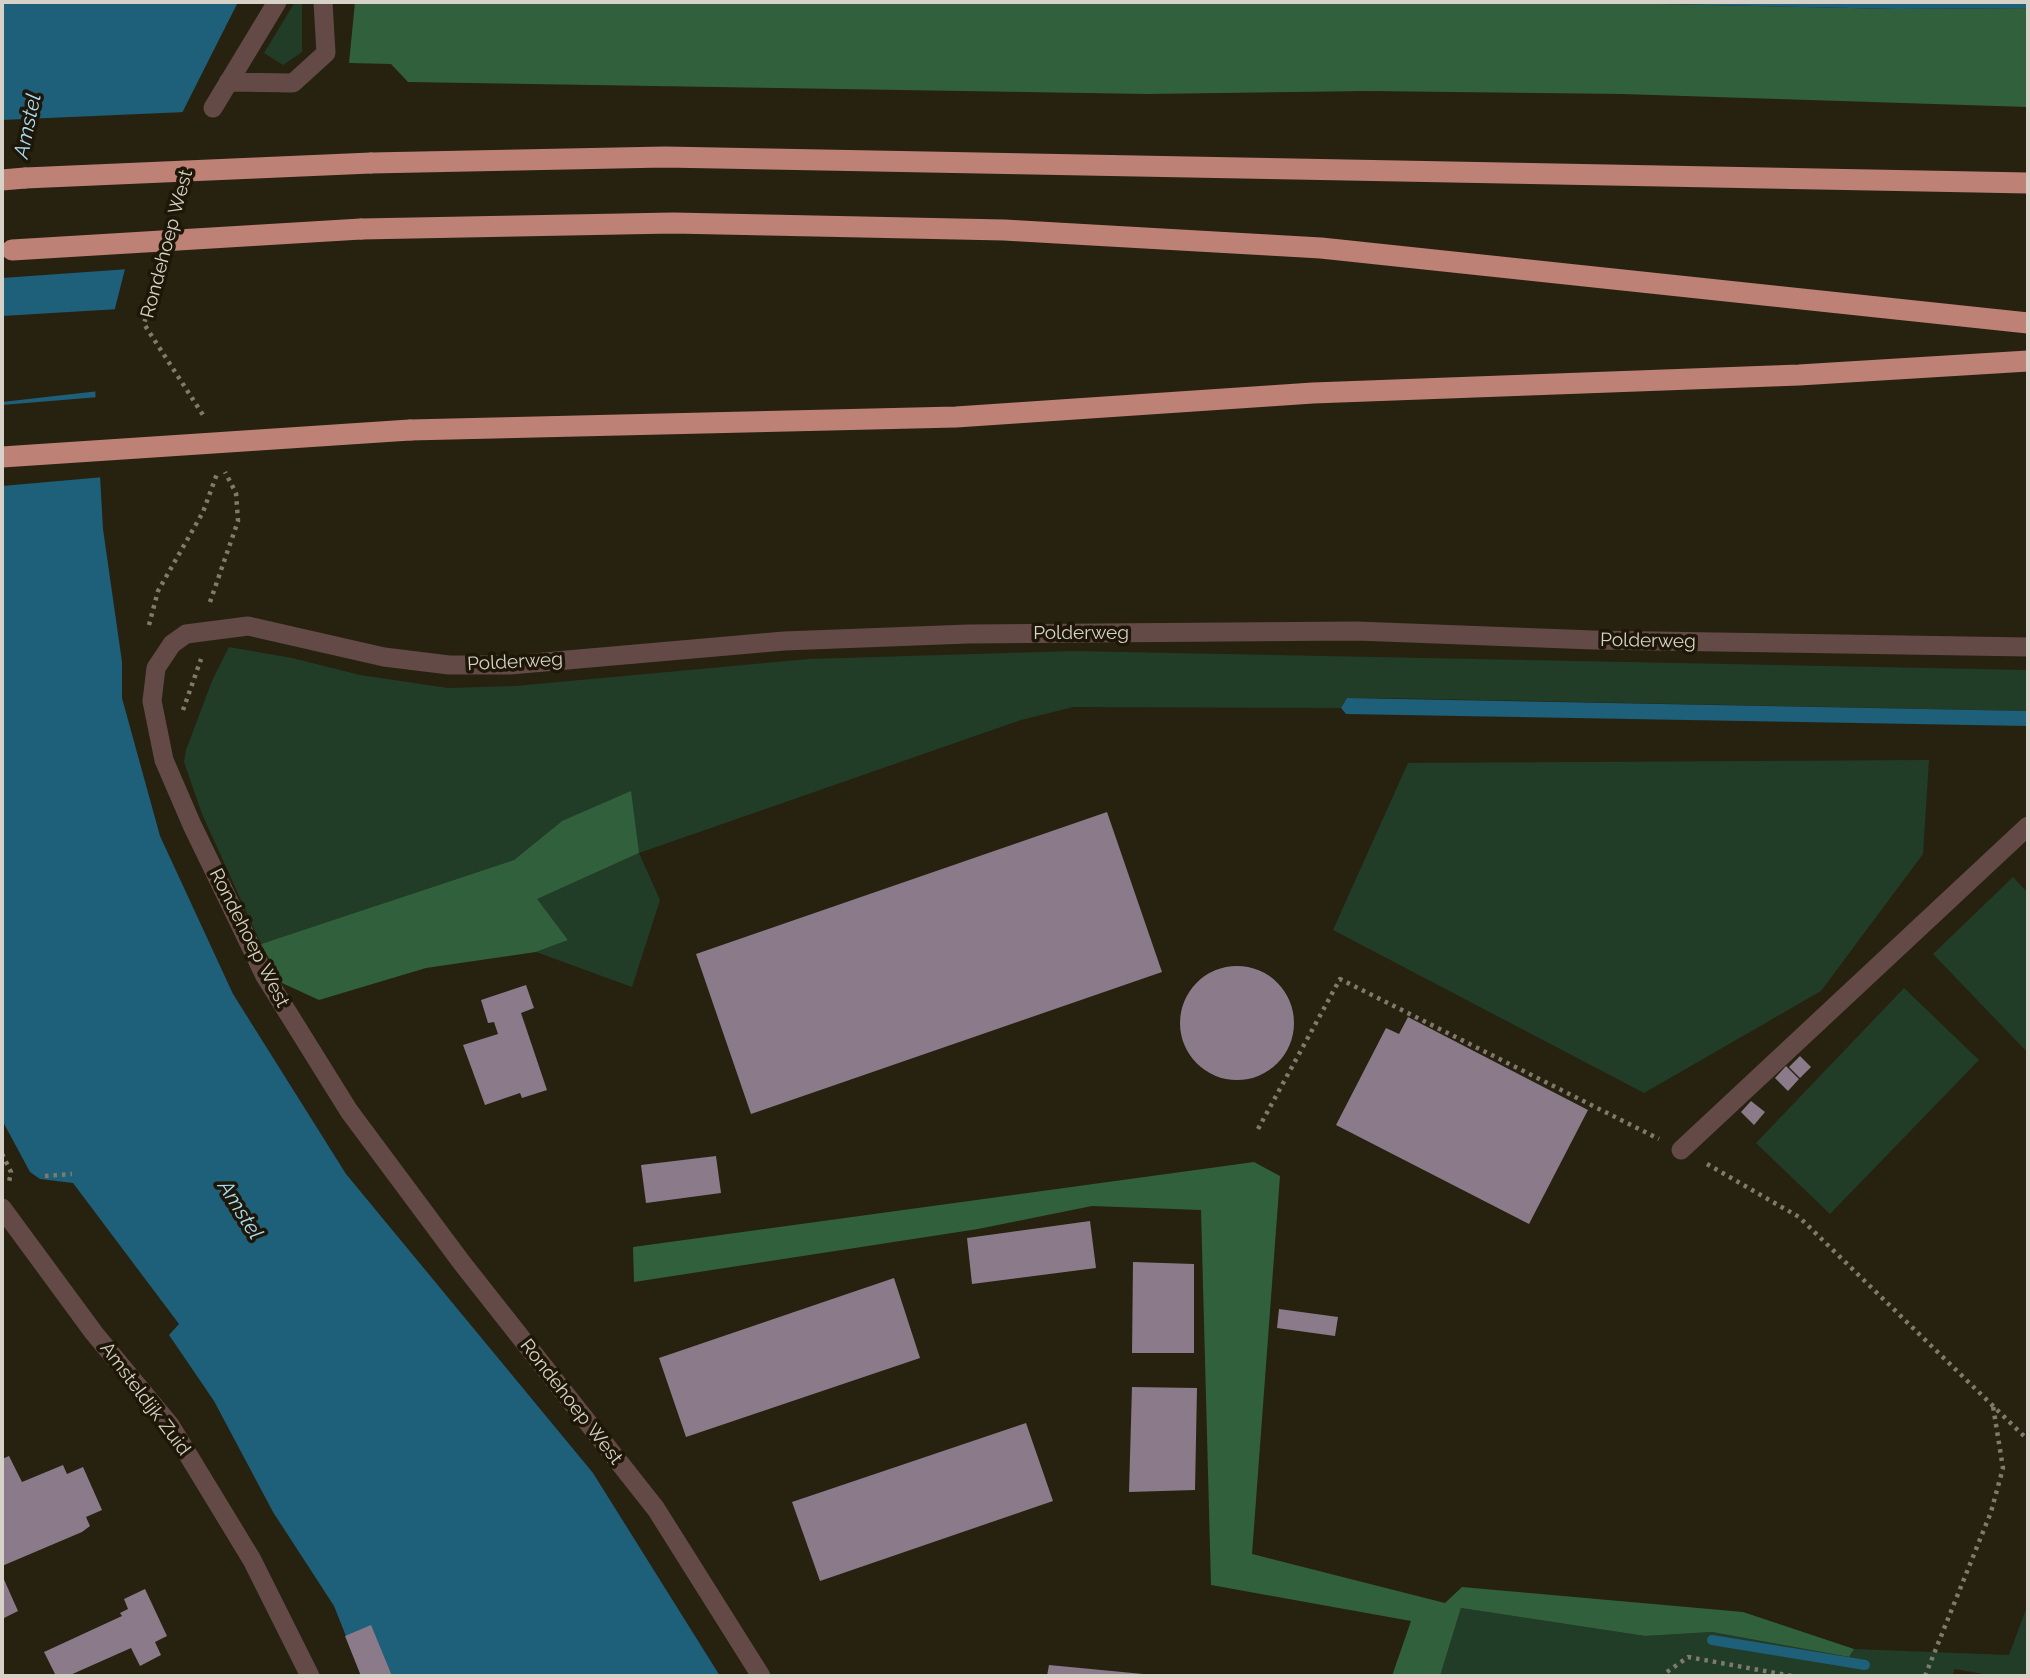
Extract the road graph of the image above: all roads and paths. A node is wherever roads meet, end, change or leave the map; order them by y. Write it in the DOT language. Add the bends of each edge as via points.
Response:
graph roads {
  1 [pos="277,2"];
  2 [pos="323,2"];
  3 [pos="228,82"];
  4 [pos="213,108"];
  5 [pos="2,180"];
  6 [pos="2028,183"];
  7 [pos="7,251"];
  8 [pos="162,261"];
  9 [pos="2028,323"];
  10 [pos="2028,361"];
  11 [pos="208,425"];
  12 [pos="2,457"];
  13 [pos="221,464"];
  14 [pos="2028,647"];
  15 [pos="156,668"];
  16 [pos="2028,826"];
  17 [pos="1258,1129"];
  18 [pos="1681,1150"];
  19 [pos="72,1174"];
  20 [pos="45,1176"];
  21 [pos="2,1210"];
  22 [pos="1993,1406"];
  23 [pos="2028,1440"];
  24 [pos="1667,1672"];
  25 [pos="310,1676"];
  26 [pos="761,1676"];
  27 [pos="1792,1676"];
  28 [pos="1925,1676"];
  1 -- 3 [label="street"];
  2 -- 3 [label="street" via="326,52 293,83"];
  3 -- 4 [label="street"];
  5 -- 6 [label="highway, bridge" via="371,163 665,158"];
  7 -- 9 [label="highway, bridge" via="361,229 673,223 1004,230 1294,246"];
  8 -- 11 [label="path, Rondehoep West" via="144,324"];
  10 -- 12 [label="highway, bridge" via="1799,375 1313,393 956,417 410,430"];
  13 -- 15 [label="path" via="203,512 158,590 149,626"];
  14 -- 15 [label="street, Polderweg" via="1357,631 982,634 784,641 510,665 449,665 384,657 248,626 186,634 172,644"];
  15 -- 26 [label="street, Rondehoep West" via="152,701 164,760 265,976 349,1111 461,1264 656,1509"];
  16 -- 18 [label="street"];
  17 -- 18 [label="path" via="1340,979"];
  18 -- 22 [label="path" via="1799,1217"];
  19 -- 20 [label="path"];
  21 -- 25 [label="street, Amsteldijk Zuid" via="170,1425 251,1560"];
  22 -- 23 [label="path"];
  22 -- 28 [label="path" via="2003,1468 1991,1512"];
  24 -- 27 [label="path" via="1688,1657"];
}
